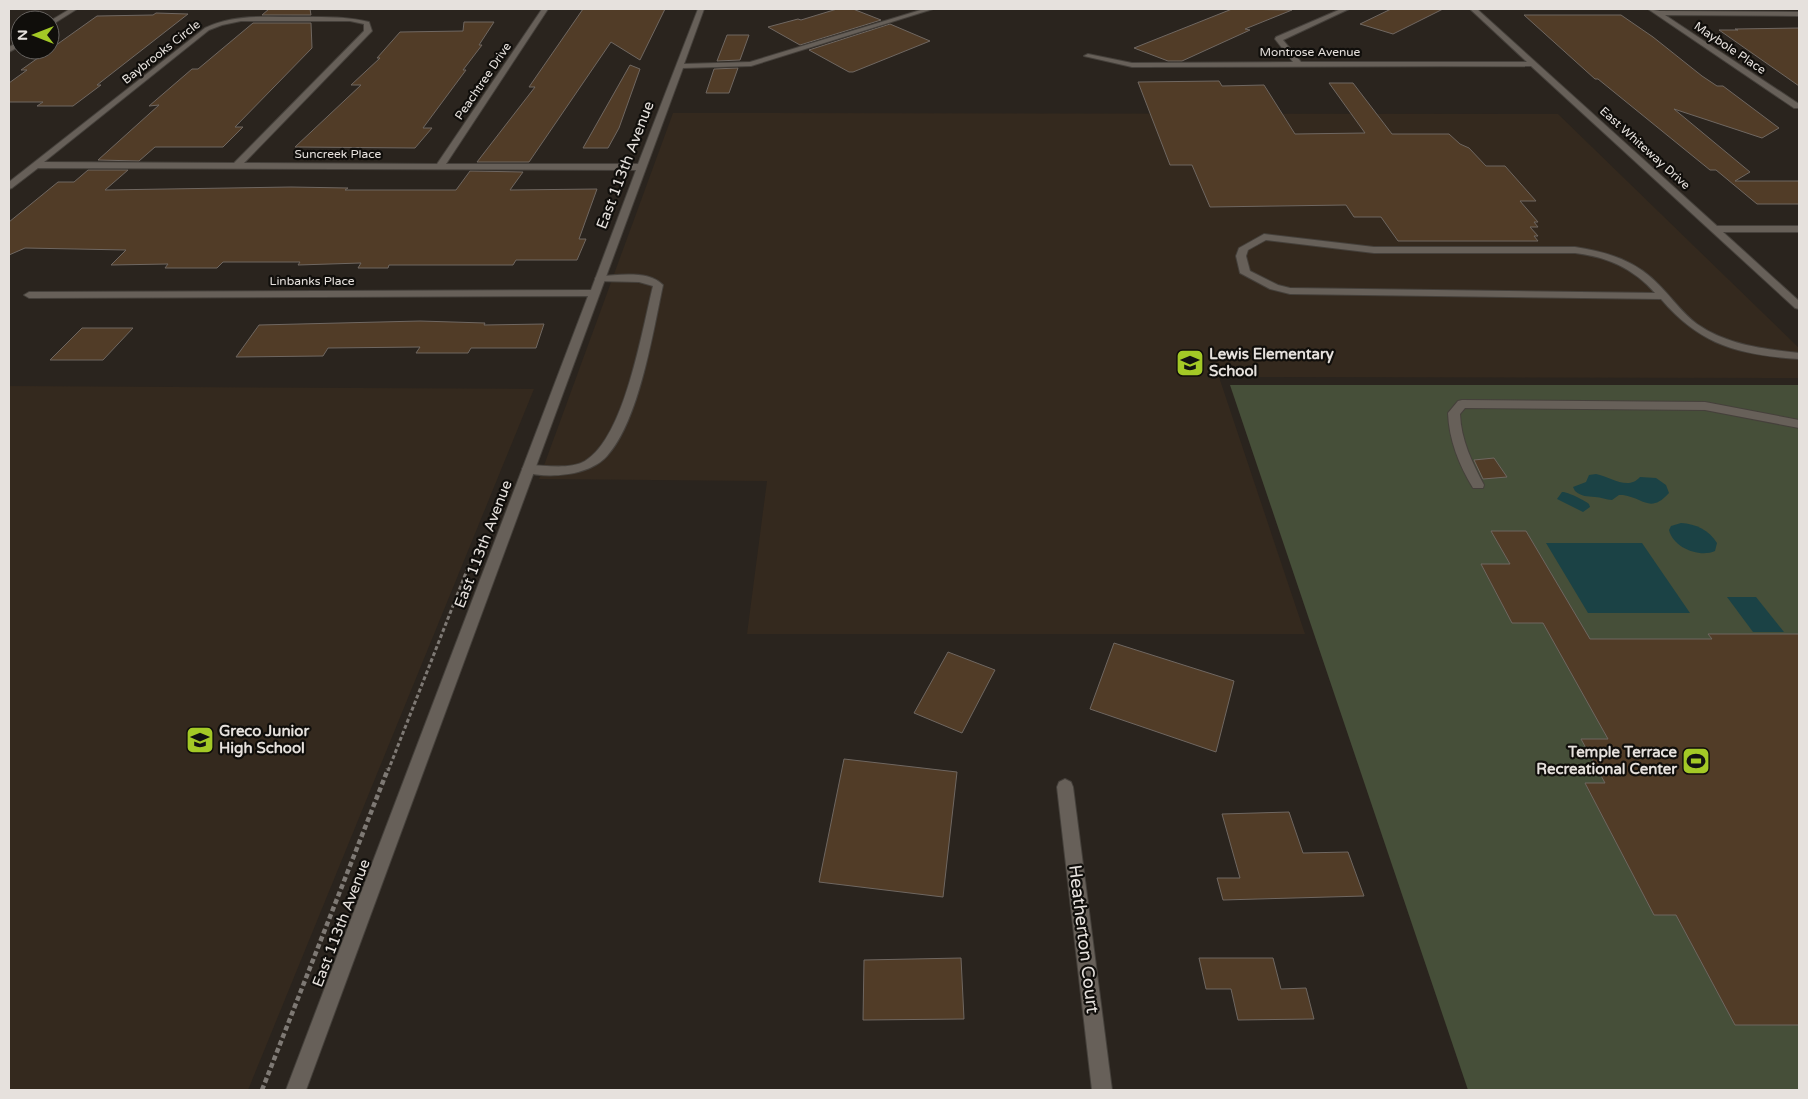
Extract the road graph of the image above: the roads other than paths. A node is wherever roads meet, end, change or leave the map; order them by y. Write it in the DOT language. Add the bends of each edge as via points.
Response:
graph roads {
  1 [pos="74,9"];
  2 [pos="545,9"];
  3 [pos="701,9"];
  4 [pos="900,9"];
  5 [pos="930,9"];
  6 [pos="1346,9"];
  7 [pos="1473,9"];
  8 [pos="1654,11"];
  9 [pos="1799,14"];
  10 [pos="914,15"];
  11 [pos="60,18"];
  12 [pos="1088,56"];
  13 [pos="1298,64"];
  14 [pos="1532,64"];
  15 [pos="680,66"];
  16 [pos="1797,106"];
  17 [pos="34,166"];
  18 [pos="235,166"];
  19 [pos="439,166"];
  20 [pos="642,166"];
  21 [pos="9,186"];
  22 [pos="1715,229"];
  23 [pos="1799,229"];
  24 [pos="600,279"];
  25 [pos="594,293"];
  26 [pos="30,295"];
  27 [pos="1663,296"];
  28 [pos="1799,306"];
  29 [pos="1799,356"];
  30 [pos="1799,424"];
  31 [pos="528,469"];
  32 [pos="1478,485"];
  33 [pos="1065,787"];
  34 [pos="296,1090"];
  35 [pos="1102,1090"];
  1 -- 11 [label="street"];
  2 -- 19 [label="street, Peachtree Drive"];
  3 -- 15 [label="street, East 113th Avenue"];
  4 -- 10 [label="street"];
  5 -- 10 [label="street"];
  6 -- 13 [label="street" via="1279,39"];
  7 -- 14 [label="street, East Whiteway Drive"];
  8 -- 9 [label="street"];
  8 -- 16 [label="street, Maybole Place"];
  10 -- 15 [label="street" via="751,64"];
  12 -- 13 [label="street, Montrose Avenue" via="1132,65"];
  13 -- 14 [label="street, Montrose Avenue"];
  14 -- 22 [label="street, East Whiteway Drive"];
  15 -- 20 [label="street, East 113th Avenue"];
  17 -- 18 [label="street, Suncreek Place"];
  17 -- 18 [label="street, Baybrooks Circle" via="220,22 241,19 350,19 367,22 368,30"];
  17 -- 21 [label="street"];
  18 -- 19 [label="street, Suncreek Place"];
  19 -- 20 [label="street, Suncreek Place"];
  20 -- 24 [label="street, East 113th Avenue"];
  22 -- 23 [label="street"];
  22 -- 28 [label="street, East Whiteway Drive"];
  24 -- 25 [label="street, East 113th Avenue"];
  24 -- 31 [label="street" via="645,280 658,286 627,410 611,442 589,464 570,470"];
  25 -- 26 [label="street, Linbanks Place"];
  25 -- 31 [label="street, East 113th Avenue"];
  27 -- 27 [label="street" via="1290,291 1274,288 1245,273 1241,256 1244,248 1264,237 1374,250 1574,250 1620,260 1643,274"];
  27 -- 29 [label="street" via="1693,326 1710,336 1743,348"];
  30 -- 32 [label="street" via="1705,406 1462,404 1454,413 1454,428 1457,443"];
  31 -- 34 [label="street, East 113th Avenue"];
  33 -- 35 [label="street, Heatherton Court"];
}
